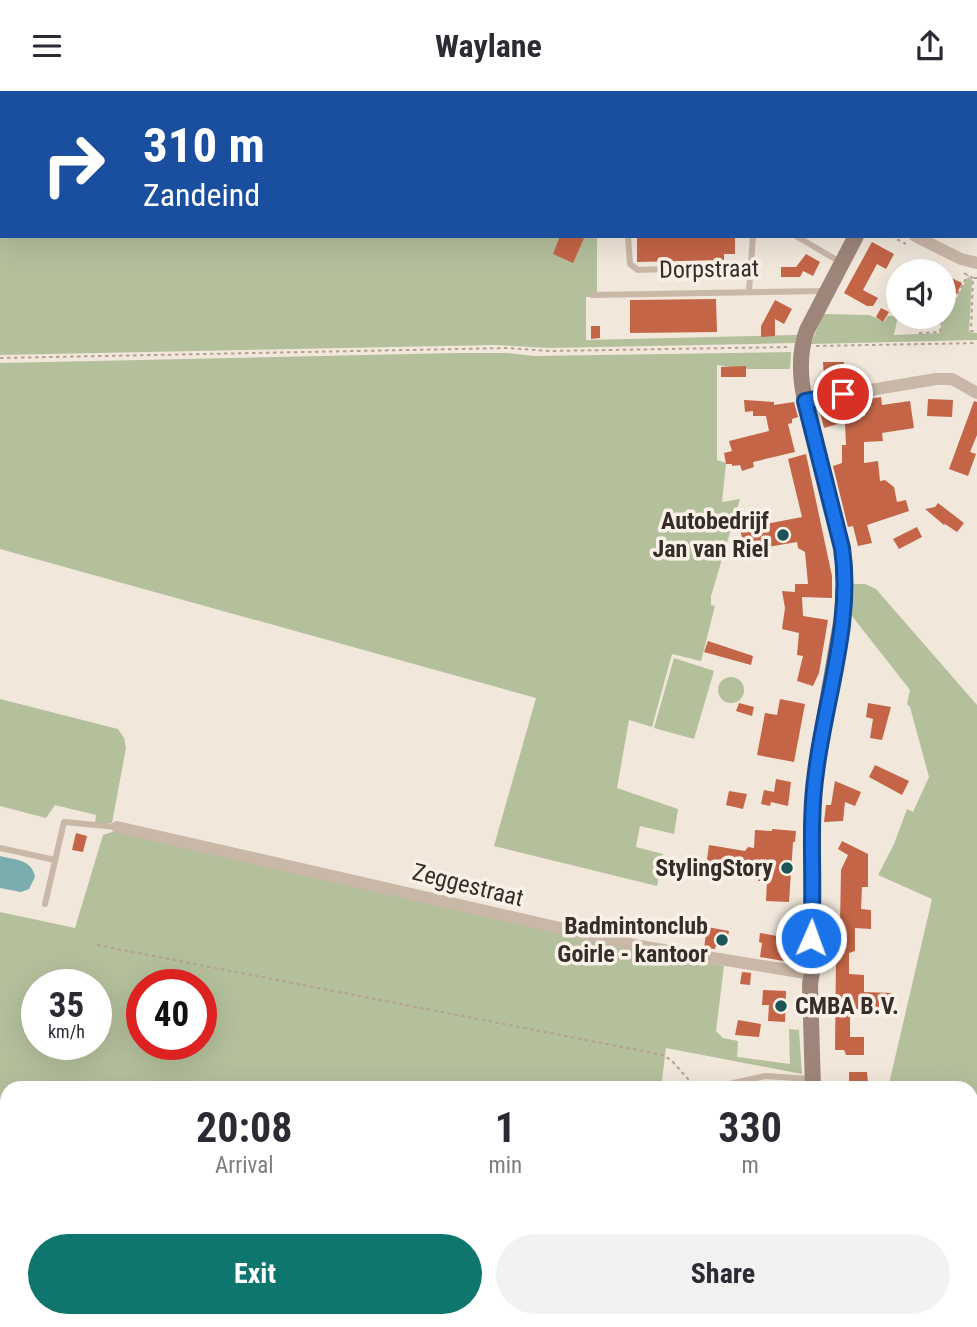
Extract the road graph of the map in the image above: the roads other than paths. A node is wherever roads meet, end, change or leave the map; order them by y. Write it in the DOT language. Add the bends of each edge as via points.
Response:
graph roads {
  1 [pos="628,238"];
  2 [pos="753,238"];
  3 [pos="799,238"];
  4 [pos="855,238"];
  5 [pos="919,238"];
  6 [pos="842,263"];
  7 [pos="977,263"];
  8 [pos="749,266"];
  9 [pos="749,291"];
  10 [pos="827,291"];
  11 [pos="592,295"];
  12 [pos="977,393"];
  13 [pos="805,401"];
  14 [pos="117,827"];
  15 [pos="0,848"];
  16 [pos="55,860"];
  17 [pos="46,904"];
  18 [pos="812,974"];
  19 [pos="742,1081"];
  20 [pos="794,1081"];
  21 [pos="812,1081"];
  1 -- 8 [label="lane" via="630,264 638,270"];
  2 -- 8 [label="lane"];
  3 -- 6 [label="lane"];
  4 -- 6 [label="street"];
  5 -- 7 [label="street"];
  6 -- 10 [label="street"];
  8 -- 9 [label="lane"];
  9 -- 10 [label="lane, Dorpstraat"];
  9 -- 11 [label="lane, Dorpstraat"];
  10 -- 13 [label="street" via="801,347"];
  12 -- 13 [label="street" via="951,379 936,379"];
  13 -- 18 [label="street" via="845,572 813,801"];
  14 -- 16 [label="lane" via="64,822"];
  14 -- 18 [label="street, Zeggestraat" via="639,946"];
  15 -- 16 [label="lane"];
  16 -- 17 [label="lane"];
  18 -- 21 [label="street"];
  19 -- 20 [label="lane" via="765,1076"];
}
